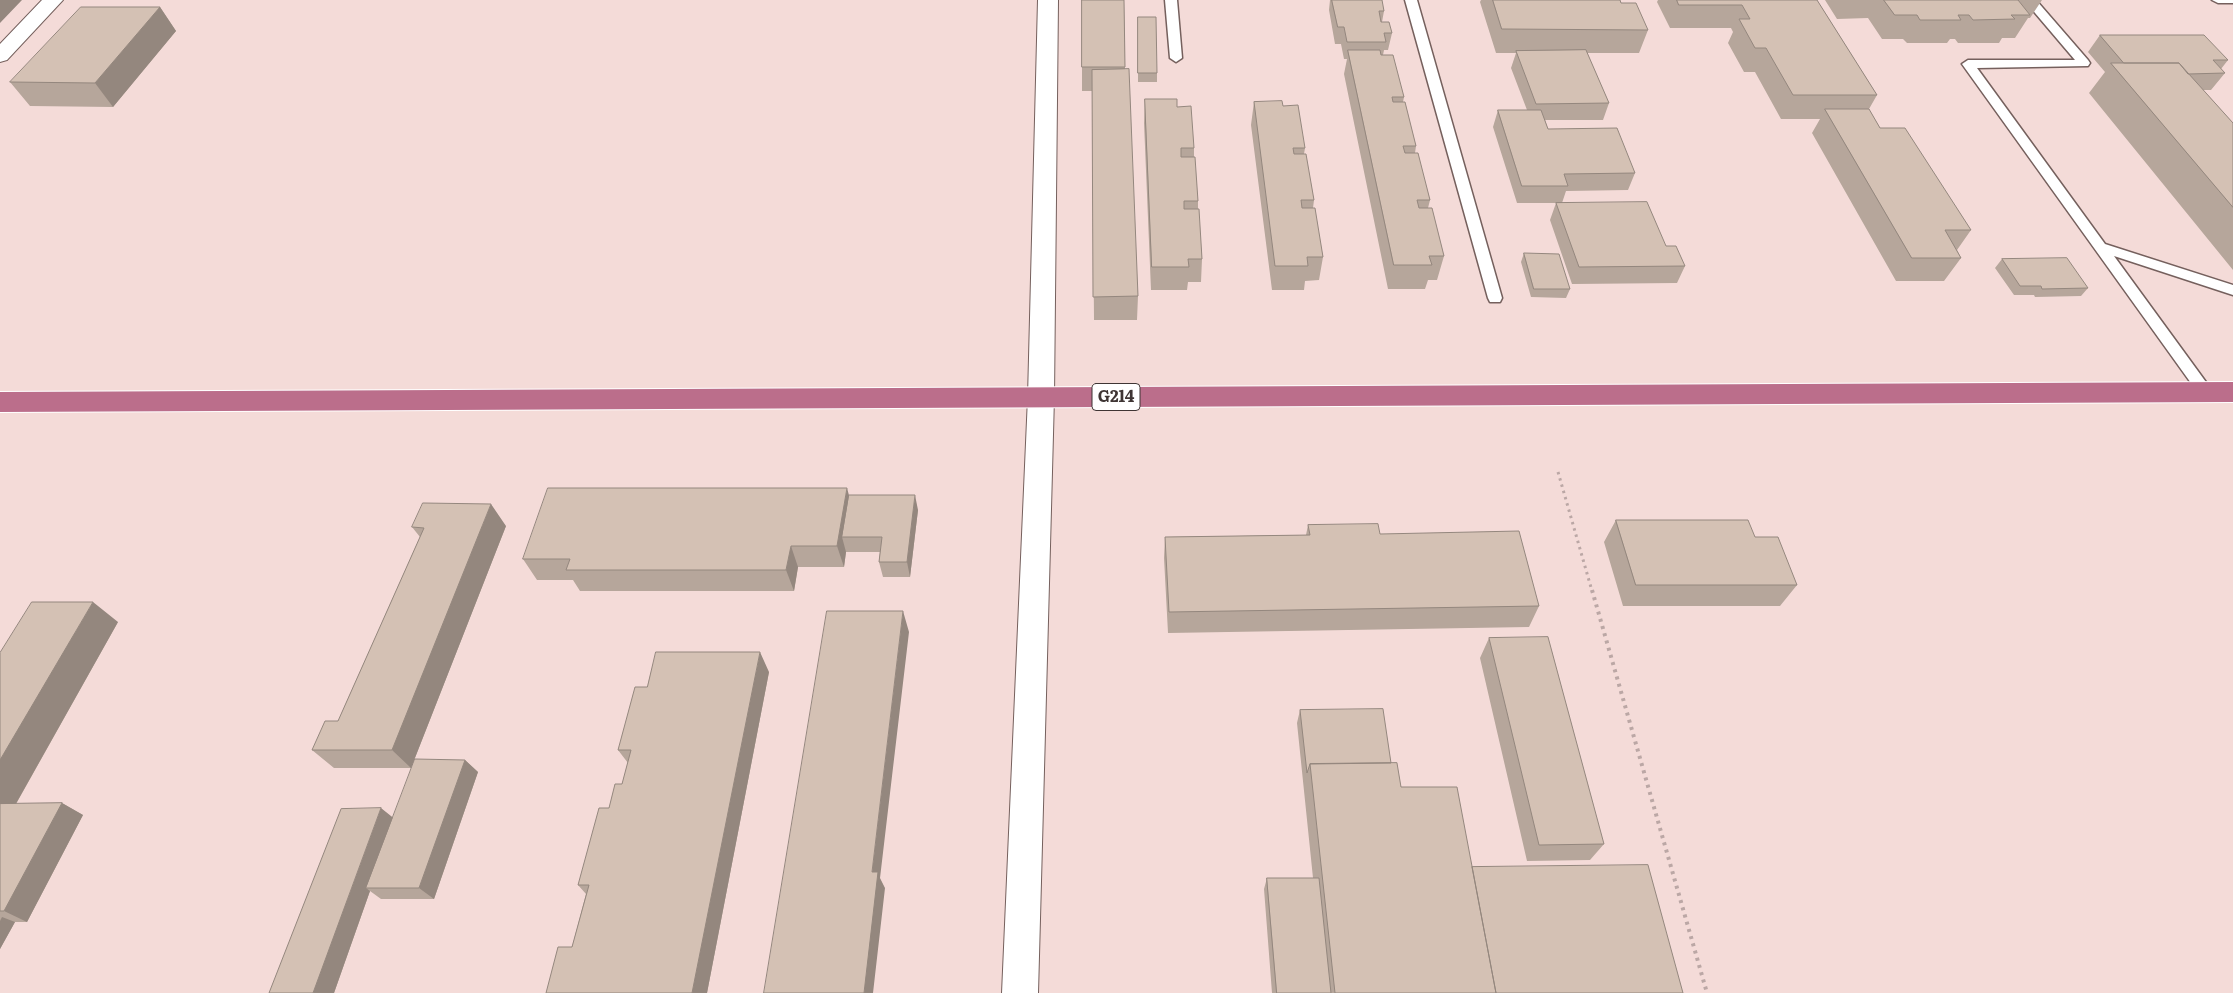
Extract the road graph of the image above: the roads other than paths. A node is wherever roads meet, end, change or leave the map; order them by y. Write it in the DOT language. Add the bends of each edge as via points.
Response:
graph roads {
  1 [pos="53,0"];
  2 [pos="1048,0"];
  3 [pos="1171,0"];
  4 [pos="1411,0"];
  5 [pos="2030,0"];
  6 [pos="2218,0"];
  7 [pos="2233,0"];
  8 [pos="0,56"];
  9 [pos="1176,58"];
  10 [pos="2101,247"];
  11 [pos="2233,290"];
  12 [pos="1495,298"];
  13 [pos="2233,392"];
  14 [pos="2206,393"];
  15 [pos="1041,397"];
  16 [pos="0,402"];
  17 [pos="1020,993"];
  1 -- 8 [label="street"];
  2 -- 15 [label="street"];
  3 -- 9 [label="lane"];
  4 -- 12 [label="lane"];
  5 -- 10 [label="lane" via="2084,63 1968,64"];
  6 -- 7 [label="lane"];
  10 -- 11 [label="lane"];
  10 -- 14 [label="lane"];
  13 -- 14 [label="highway, G214"];
  14 -- 15 [label="highway, G214"];
  15 -- 16 [label="highway, G214"];
  15 -- 17 [label="street"];
}
